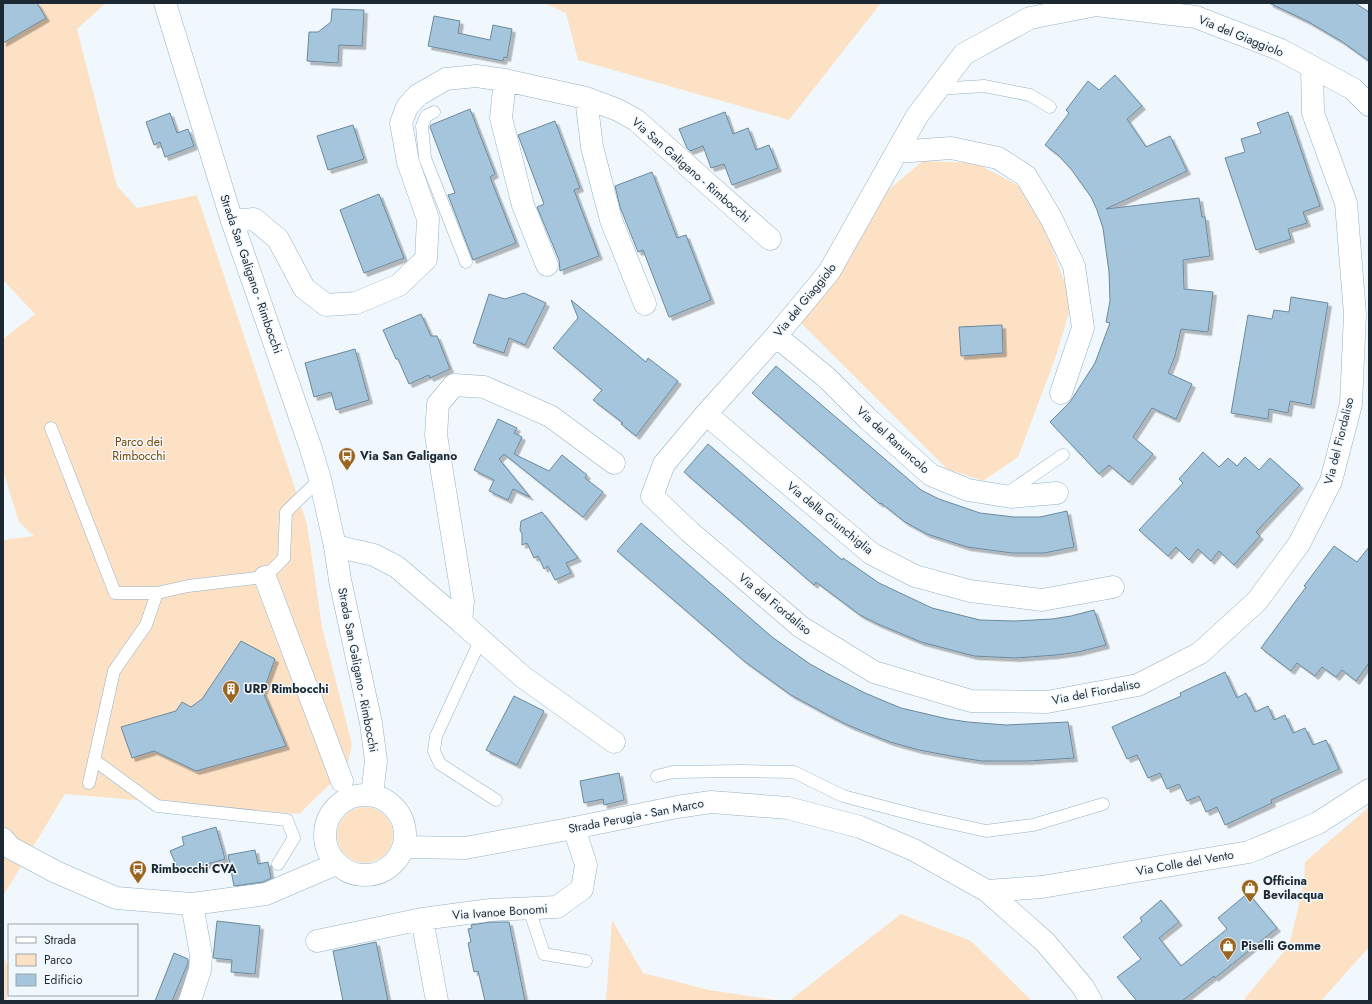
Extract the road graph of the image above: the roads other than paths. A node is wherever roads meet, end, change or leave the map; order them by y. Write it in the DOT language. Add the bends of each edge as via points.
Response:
graph roads {
  1 [pos="165,3"];
  2 [pos="1312,67"];
  3 [pos="505,80"];
  4 [pos="937,89"];
  5 [pos="586,98"];
  6 [pos="1369,105"];
  7 [pos="1050,107"];
  8 [pos="434,112"];
  9 [pos="897,152"];
  10 [pos="417,160"];
  11 [pos="232,221"];
  12 [pos="770,239"];
  13 [pos="466,262"];
  14 [pos="547,265"];
  15 [pos="645,304"];
  16 [pos="776,336"];
  17 [pos="1061,394"];
  18 [pos="706,414"];
  19 [pos="51,428"];
  20 [pos="1063,455"];
  21 [pos="614,464"];
  22 [pos="320,478"];
  23 [pos="1057,494"];
  24 [pos="1004,496"];
  25 [pos="335,546"];
  26 [pos="265,577"];
  27 [pos="1113,587"];
  28 [pos="157,593"];
  29 [pos="461,622"];
  30 [pos="481,639"];
  31 [pos="614,742"];
  32 [pos="94,760"];
  33 [pos="657,776"];
  34 [pos="342,781"];
  35 [pos="89,782"];
  36 [pos="1369,790"];
  37 [pos="372,795"];
  38 [pos="496,800"];
  39 [pos="1103,804"];
  40 [pos="574,828"];
  41 [pos="3,840"];
  42 [pos="404,847"];
  43 [pos="278,864"];
  44 [pos="336,864"];
  45 [pos="987,891"];
  46 [pos="192,904"];
  47 [pos="529,909"];
  48 [pos="422,919"];
  49 [pos="317,941"];
  50 [pos="586,961"];
  51 [pos="190,1001"];
  52 [pos="437,1001"];
  53 [pos="1091,1001"];
  1 -- 11 [label="street, Strada San Galigano - Rimbocchi"];
  2 -- 4 [label="street, Via del Giaggiolo" via="1281,50 1196,17 1096,5 1030,18 964,54"];
  2 -- 6 [label="street, Via del Giaggiolo" via="1352,89"];
  2 -- 18 [label="street, Via del Fiordaliso" via="1313,113 1346,203 1356,314 1351,404 1331,481 1299,544 1257,601 1200,654 1140,685 1047,702 971,701 874,672 801,628 652,496 664,464"];
  3 -- 5 [label="street, Via San Galigano - Rimbocchi"];
  3 -- 10 [label="street, Via San Galigano - Rimbocchi" via="476,76 446,79 418,95 407,107 401,123"];
  3 -- 14 [label="street" via="501,118 523,205"];
  4 -- 7 [label="lane" via="984,86 1030,95"];
  4 -- 9 [label="street, Via del Giaggiolo" via="917,116"];
  5 -- 12 [label="street, Via San Galigano - Rimbocchi" via="636,120"];
  5 -- 15 [label="street" via="592,147 611,220"];
  8 -- 10 [label="lane, Via San Galigano - Rimbocchi" via="426,116 422,126"];
  9 -- 16 [label="street, Via del Giaggiolo" via="829,272"];
  9 -- 17 [label="street" via="951,148 998,158 1026,176 1051,218 1074,266 1084,328"];
  10 -- 11 [label="street, Via San Galigano - Rimbocchi" via="428,219 426,259 400,285 356,303 326,305 304,288 278,239 254,219"];
  10 -- 13 [label="lane, Via San Galigano - Rimbocchi"];
  11 -- 22 [label="street, Strada San Galigano - Rimbocchi"];
  16 -- 18 [label="street, Via del Giaggiolo"];
  16 -- 24 [label="street, Via del Ranuncolo" via="827,378 931,475 968,490"];
  18 -- 27 [label="street, Via della Giunchiglia" via="872,554 916,576 970,591 1042,600"];
  19 -- 28 [label="lane" via="115,593"];
  20 -- 24 [label="lane"];
  21 -- 29 [label="street" via="550,416 484,387 454,385 438,404 436,435 463,602"];
  22 -- 25 [label="street, Strada San Galigano - Rimbocchi"];
  22 -- 26 [label="lane" via="286,512 284,558"];
  23 -- 24 [label="street, Via del Ranuncolo"];
  25 -- 29 [label="street" via="374,555 397,567"];
  25 -- 37 [label="street, Strada San Galigano - Rimbocchi" via="371,723 376,761"];
  26 -- 28 [label="lane" via="188,586"];
  26 -- 34 [label="street"];
  28 -- 32 [label="lane" via="146,625 114,671"];
  29 -- 30 [label="street"];
  30 -- 31 [label="street" via="523,677"];
  30 -- 38 [label="lane" via="436,736 434,751 440,764"];
  32 -- 35 [label="lane"];
  32 -- 43 [label="lane" via="157,806 287,820 294,838"];
  33 -- 39 [label="lane" via="673,772 794,772 844,796 923,817 986,830 1033,825"];
  36 -- 45 [label="street, Via Colle del Vento" via="1318,823 1249,852 1042,887"];
  37 -- 42 [label="street" via="396,808 403,820 406,833"];
  37 -- 44 [label="street" via="359,795 347,799 337,806 329,817 325,829 325,842"];
  40 -- 42 [label="street, Strada Perugia - San Marco" via="465,848"];
  40 -- 45 [label="street, Strada Perugia - San Marco" via="711,802 788,808 860,827 914,850"];
  40 -- 47 [label="street, Via Ivanoe Bonomi" via="586,866 582,889 556,907"];
  41 -- 46 [label="street" via="11,848 56,872 116,898"];
  42 -- 44 [label="street" via="398,859 388,869 375,875 361,876 348,872"];
  44 -- 46 [label="street" via="266,894"];
  45 -- 53 [label="street, Strada Perugia - San Marco" via="1045,942 1083,987"];
  46 -- 51 [label="street" via="201,955 200,970"];
  47 -- 48 [label="street, Via Ivanoe Bonomi" via="490,910"];
  47 -- 50 [label="lane" via="544,954"];
  48 -- 49 [label="street, Via Ivanoe Bonomi"];
  48 -- 52 [label="street"];
}
